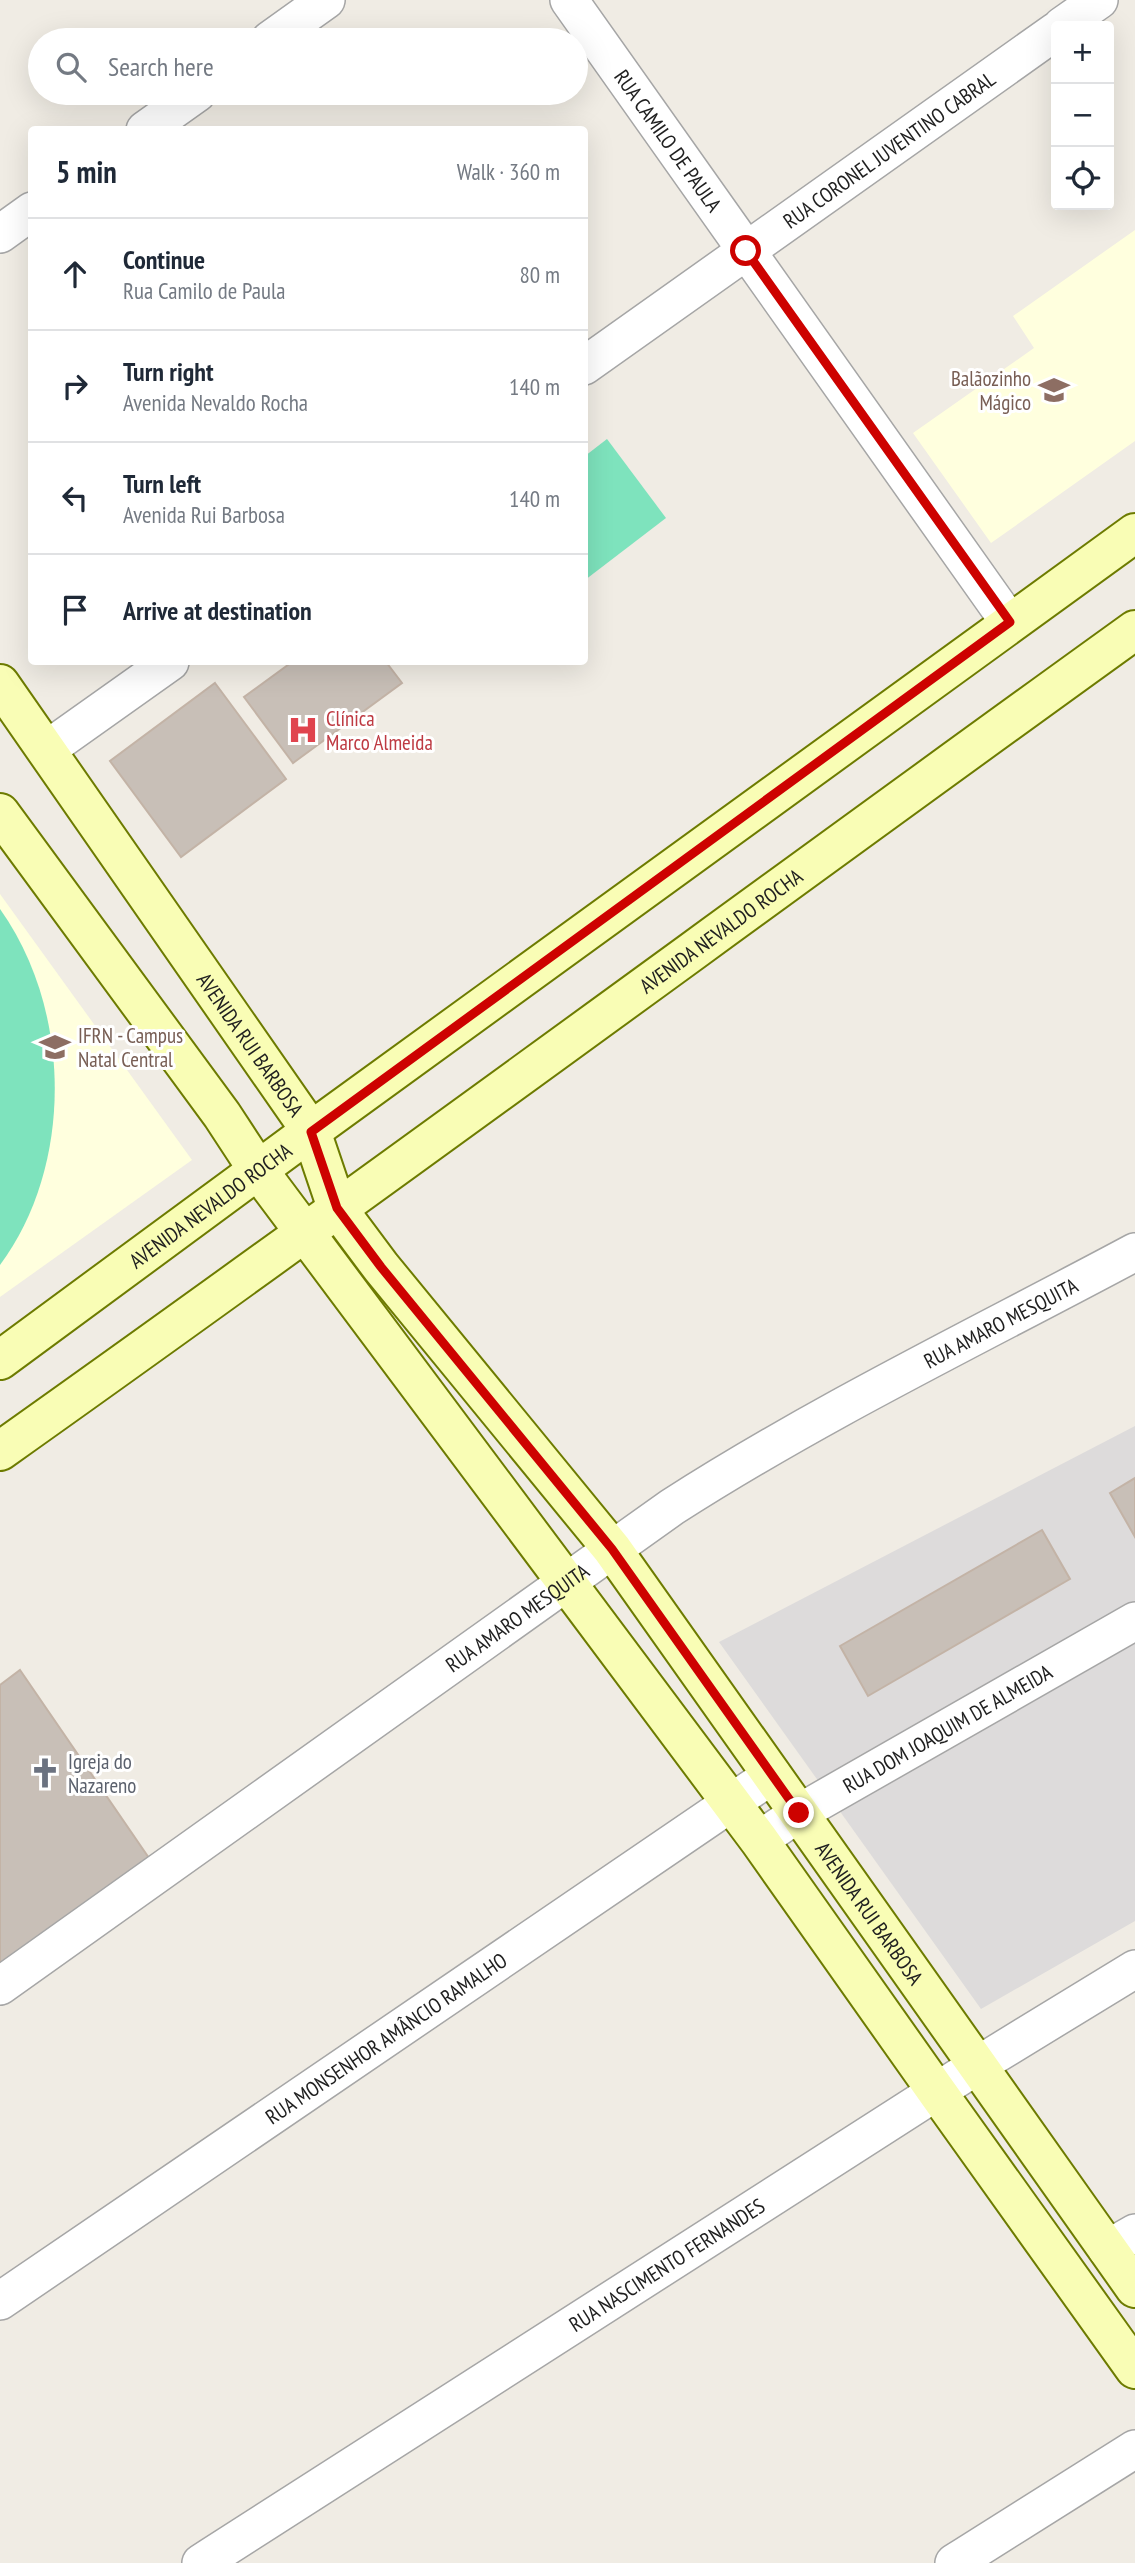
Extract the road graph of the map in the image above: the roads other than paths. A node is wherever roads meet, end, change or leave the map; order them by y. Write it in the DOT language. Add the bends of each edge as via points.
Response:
graph roads {
  1 [pos="326,0"];
  2 [pos="569,0"];
  3 [pos="1099,0"];
  4 [pos="1069,21"];
  5 [pos="287,28"];
  6 [pos="1051,35"];
  7 [pos="180,105"];
  8 [pos="151,126"];
  9 [pos="28,214"];
  10 [pos="0,234"];
  11 [pos="746,251"];
  12 [pos="588,363"];
  13 [pos="1135,533"];
  14 [pos="1010,622"];
  15 [pos="1135,630"];
  16 [pos="166,665"];
  17 [pos="0,684"];
  18 [pos="46,750"];
  19 [pos="0,813"];
  20 [pos="311,1132"];
  21 [pos="258,1170"];
  22 [pos="337,1208"];
  23 [pos="305,1233"];
  24 [pos="1135,1252"];
  25 [pos="0,1360"];
  26 [pos="0,1451"];
  27 [pos="612,1549"];
  28 [pos="567,1582"];
  29 [pos="1135,1621"];
  30 [pos="772,1775"];
  31 [pos="733,1804"];
  32 [pos="799,1813"];
  33 [pos="760,1840"];
  34 [pos="1135,1969"];
  35 [pos="0,1986"];
  36 [pos="978,2065"];
  37 [pos="937,2092"];
  38 [pos="1121,2241"];
  39 [pos="1135,2288"];
  40 [pos="0,2301"];
  41 [pos="1135,2369"];
  42 [pos="1135,2449"];
  43 [pos="201,2563"];
  44 [pos="954,2563"];
  1 -- 5 [label="street"];
  2 -- 11 [label="street, RUA CAMILO DE PAULA"];
  3 -- 4 [label="street"];
  6 -- 11 [label="street, RUA CORONEL JUVENTINO CABRAL"];
  7 -- 8 [label="street"];
  9 -- 10 [label="street"];
  11 -- 12 [label="street, RUA CORONEL JUVENTINO CABRAL"];
  11 -- 14 [label="street, RUA CAMILO DE PAULA"];
  13 -- 14 [label="main road, AVENIDA NEVALDO ROCHA"];
  14 -- 20 [label="main road, AVENIDA NEVALDO ROCHA"];
  15 -- 22 [label="main road, AVENIDA NEVALDO ROCHA"];
  16 -- 18 [label="street"];
  17 -- 18 [label="main road, AVENIDA RUI BARBOSA"];
  18 -- 20 [label="main road, AVENIDA RUI BARBOSA"];
  19 -- 21 [label="main road"];
  20 -- 21 [label="main road, AVENIDA NEVALDO ROCHA"];
  20 -- 22 [label="main road, AVENIDA RUI BARBOSA"];
  21 -- 23 [label="main road"];
  21 -- 25 [label="main road, AVENIDA NEVALDO ROCHA"];
  22 -- 23 [label="main road, AVENIDA NEVALDO ROCHA"];
  22 -- 27 [label="main road, AVENIDA RUI BARBOSA"];
  23 -- 26 [label="main road, AVENIDA NEVALDO ROCHA"];
  23 -- 28 [label="main road"];
  24 -- 27 [label="street, RUA AMARO MESQUITA" via="736,1466"];
  27 -- 28 [label="street, RUA AMARO MESQUITA"];
  27 -- 30 [label="main road, AVENIDA RUI BARBOSA"];
  28 -- 31 [label="main road"];
  28 -- 35 [label="street, RUA AMARO MESQUITA"];
  29 -- 32 [label="street, RUA DOM JOAQUIM DE ALMEIDA"];
  30 -- 31 [label="street, RUA MONSENHOR AMÂNCIO RAMALHO"];
  30 -- 32 [label="main road, AVENIDA RUI BARBOSA"];
  31 -- 33 [label="main road"];
  31 -- 40 [label="street, RUA MONSENHOR AMÂNCIO RAMALHO"];
  32 -- 33 [label="street, RUA DOM JOAQUIM DE ALMEIDA"];
  32 -- 36 [label="main road, AVENIDA RUI BARBOSA"];
  33 -- 37 [label="main road"];
  34 -- 36 [label="street, RUA NASCIMENTO FERNANDES"];
  36 -- 37 [label="street, RUA NASCIMENTO FERNANDES"];
  36 -- 38 [label="main road, AVENIDA RUI BARBOSA"];
  37 -- 41 [label="main road"];
  37 -- 43 [label="street, RUA NASCIMENTO FERNANDES"];
  38 -- 39 [label="main road, AVENIDA RUI BARBOSA"];
  42 -- 44 [label="street"];
}
